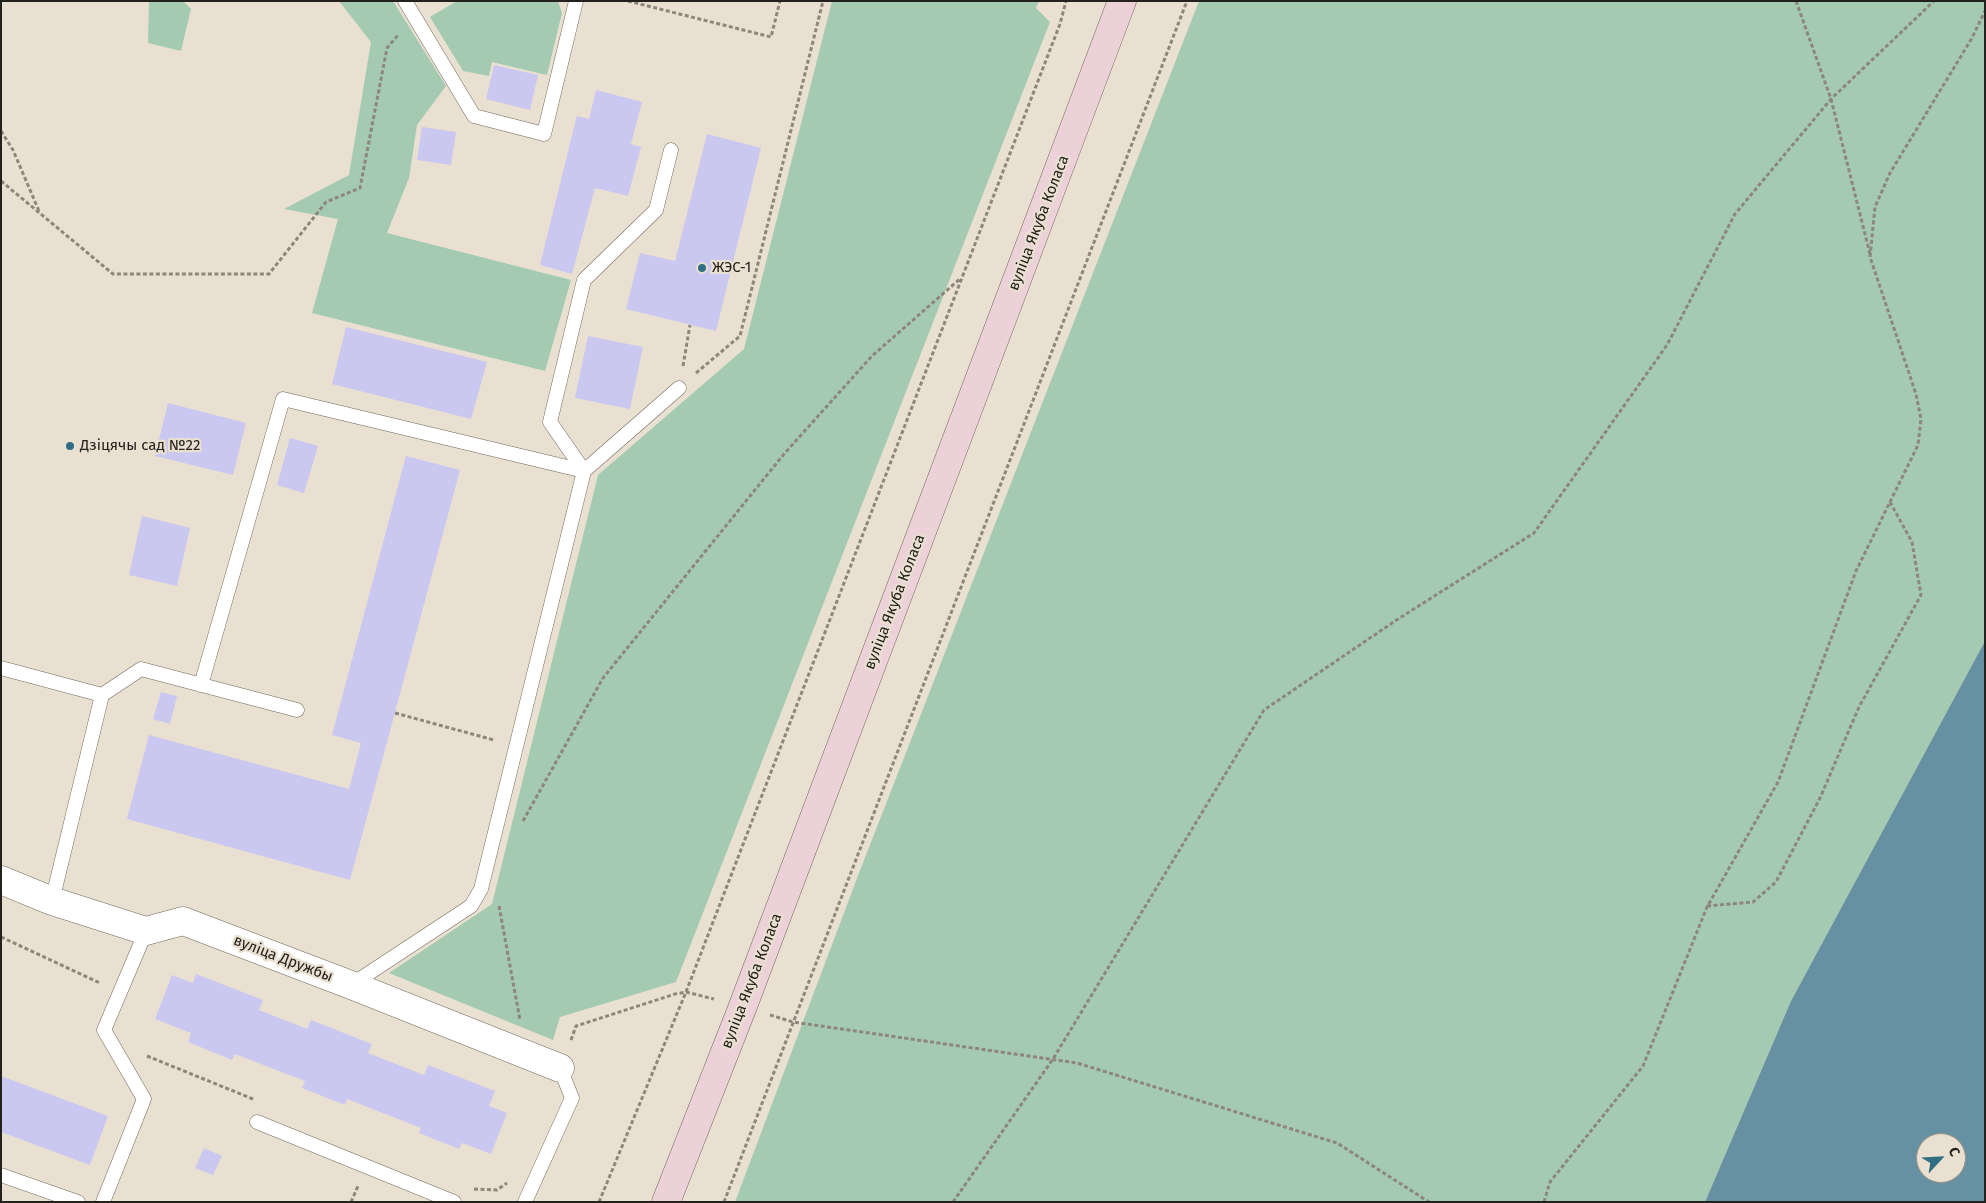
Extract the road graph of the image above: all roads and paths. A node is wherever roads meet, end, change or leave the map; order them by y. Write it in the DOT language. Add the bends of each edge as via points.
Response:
graph roads {
  1 [pos="405,1"];
  2 [pos="576,1"];
  3 [pos="628,1"];
  4 [pos="780,1"];
  5 [pos="823,1"];
  6 [pos="1066,1"];
  7 [pos="1122,1"];
  8 [pos="1187,1"];
  9 [pos="1796,1"];
  10 [pos="1934,1"];
  11 [pos="1985,11"];
  12 [pos="414,16"];
  13 [pos="1831,99"];
  14 [pos="1,131"];
  15 [pos="671,150"];
  16 [pos="1,181"];
  17 [pos="40,213"];
  18 [pos="1870,257"];
  19 [pos="962,277"];
  20 [pos="690,325"];
  21 [pos="679,388"];
  22 [pos="584,472"];
  23 [pos="1890,502"];
  24 [pos="1,668"];
  25 [pos="201,685"];
  26 [pos="102,695"];
  27 [pos="297,710"];
  28 [pos="395,713"];
  29 [pos="516,746"];
  30 [pos="522,823"];
  31 [pos="1,880"];
  32 [pos="497,898"];
  33 [pos="52,901"];
  34 [pos="1707,906"];
  35 [pos="146,931"];
  36 [pos="1,937"];
  37 [pos="351,984"];
  38 [pos="119,992"];
  39 [pos="675,994"];
  40 [pos="793,1022"];
  41 [pos="576,1026"];
  42 [pos="146,1055"];
  43 [pos="526,1055"];
  44 [pos="1053,1059"];
  45 [pos="560,1068"];
  46 [pos="256,1100"];
  47 [pos="257,1122"];
  48 [pos="1,1175"];
  49 [pos="511,1180"];
  50 [pos="467,1186"];
  51 [pos="78,1202"];
  52 [pos="103,1202"];
  53 [pos="454,1202"];
  54 [pos="525,1202"];
  55 [pos="599,1202"];
  56 [pos="666,1202"];
  57 [pos="724,1202"];
  58 [pos="953,1202"];
  59 [pos="1429,1202"];
  60 [pos="1544,1202"];
  1 -- 12 [label="lane"];
  2 -- 12 [label="lane" via="544,134 474,116"];
  3 -- 4 [label="path" via="771,37"];
  5 -- 21 [label="path" via="740,336"];
  6 -- 19 [label="path"];
  7 -- 56 [label="street, вуліца Якуба Коласа"];
  8 -- 40 [label="path"];
  9 -- 13 [label="path"];
  10 -- 13 [label="path"];
  11 -- 18 [label="path" via="1890,173 1875,207"];
  12 -- 17 [label="path" via="388,48 360,188 326,202 269,274 112,274"];
  13 -- 18 [label="path"];
  13 -- 44 [label="path" via="1734,214 1667,345 1534,533 1398,619 1264,710"];
  14 -- 17 [label="path" via="13,150"];
  15 -- 22 [label="lane" via="656,210 584,280 550,422"];
  16 -- 17 [label="path"];
  18 -- 23 [label="path" via="1916,394 1921,419 1918,445"];
  19 -- 30 [label="path" via="872,356 791,447 603,678"];
  19 -- 55 [label="path" via="686,992"];
  20 -- 21 [label="path"];
  21 -- 22 [label="lane"];
  22 -- 25 [label="lane" via="283,399"];
  22 -- 29 [label="lane"];
  23 -- 34 [label="path" via="1856,571 1778,782"];
  23 -- 34 [label="path" via="1912,542 1921,595 1859,707 1820,798 1776,882 1753,902"];
  24 -- 26 [label="lane"];
  25 -- 26 [label="lane" via="141,669"];
  25 -- 27 [label="lane"];
  26 -- 33 [label="lane"];
  28 -- 29 [label="path"];
  29 -- 37 [label="lane" via="481,889 471,906"];
  31 -- 33 [label="street"];
  32 -- 43 [label="path"];
  33 -- 35 [label="street"];
  34 -- 60 [label="path" via="1643,1066 1550,1182"];
  35 -- 37 [label="street, вуліца Дружбы" via="183,921"];
  35 -- 38 [label="lane"];
  36 -- 38 [label="path"];
  37 -- 43 [label="street, вуліца Дружбы"];
  38 -- 52 [label="lane" via="104,1030 144,1099"];
  39 -- 41 [label="path"];
  40 -- 44 [label="path"];
  40 -- 57 [label="path"];
  42 -- 46 [label="path"];
  43 -- 45 [label="street, вуліца Дружбы"];
  44 -- 58 [label="path"];
  44 -- 59 [label="path" via="1077,1062 1337,1143"];
  45 -- 54 [label="lane" via="572,1098"];
  47 -- 53 [label="lane"];
  48 -- 51 [label="lane"];
  49 -- 50 [label="path" via="497,1190 476,1190"];
}
